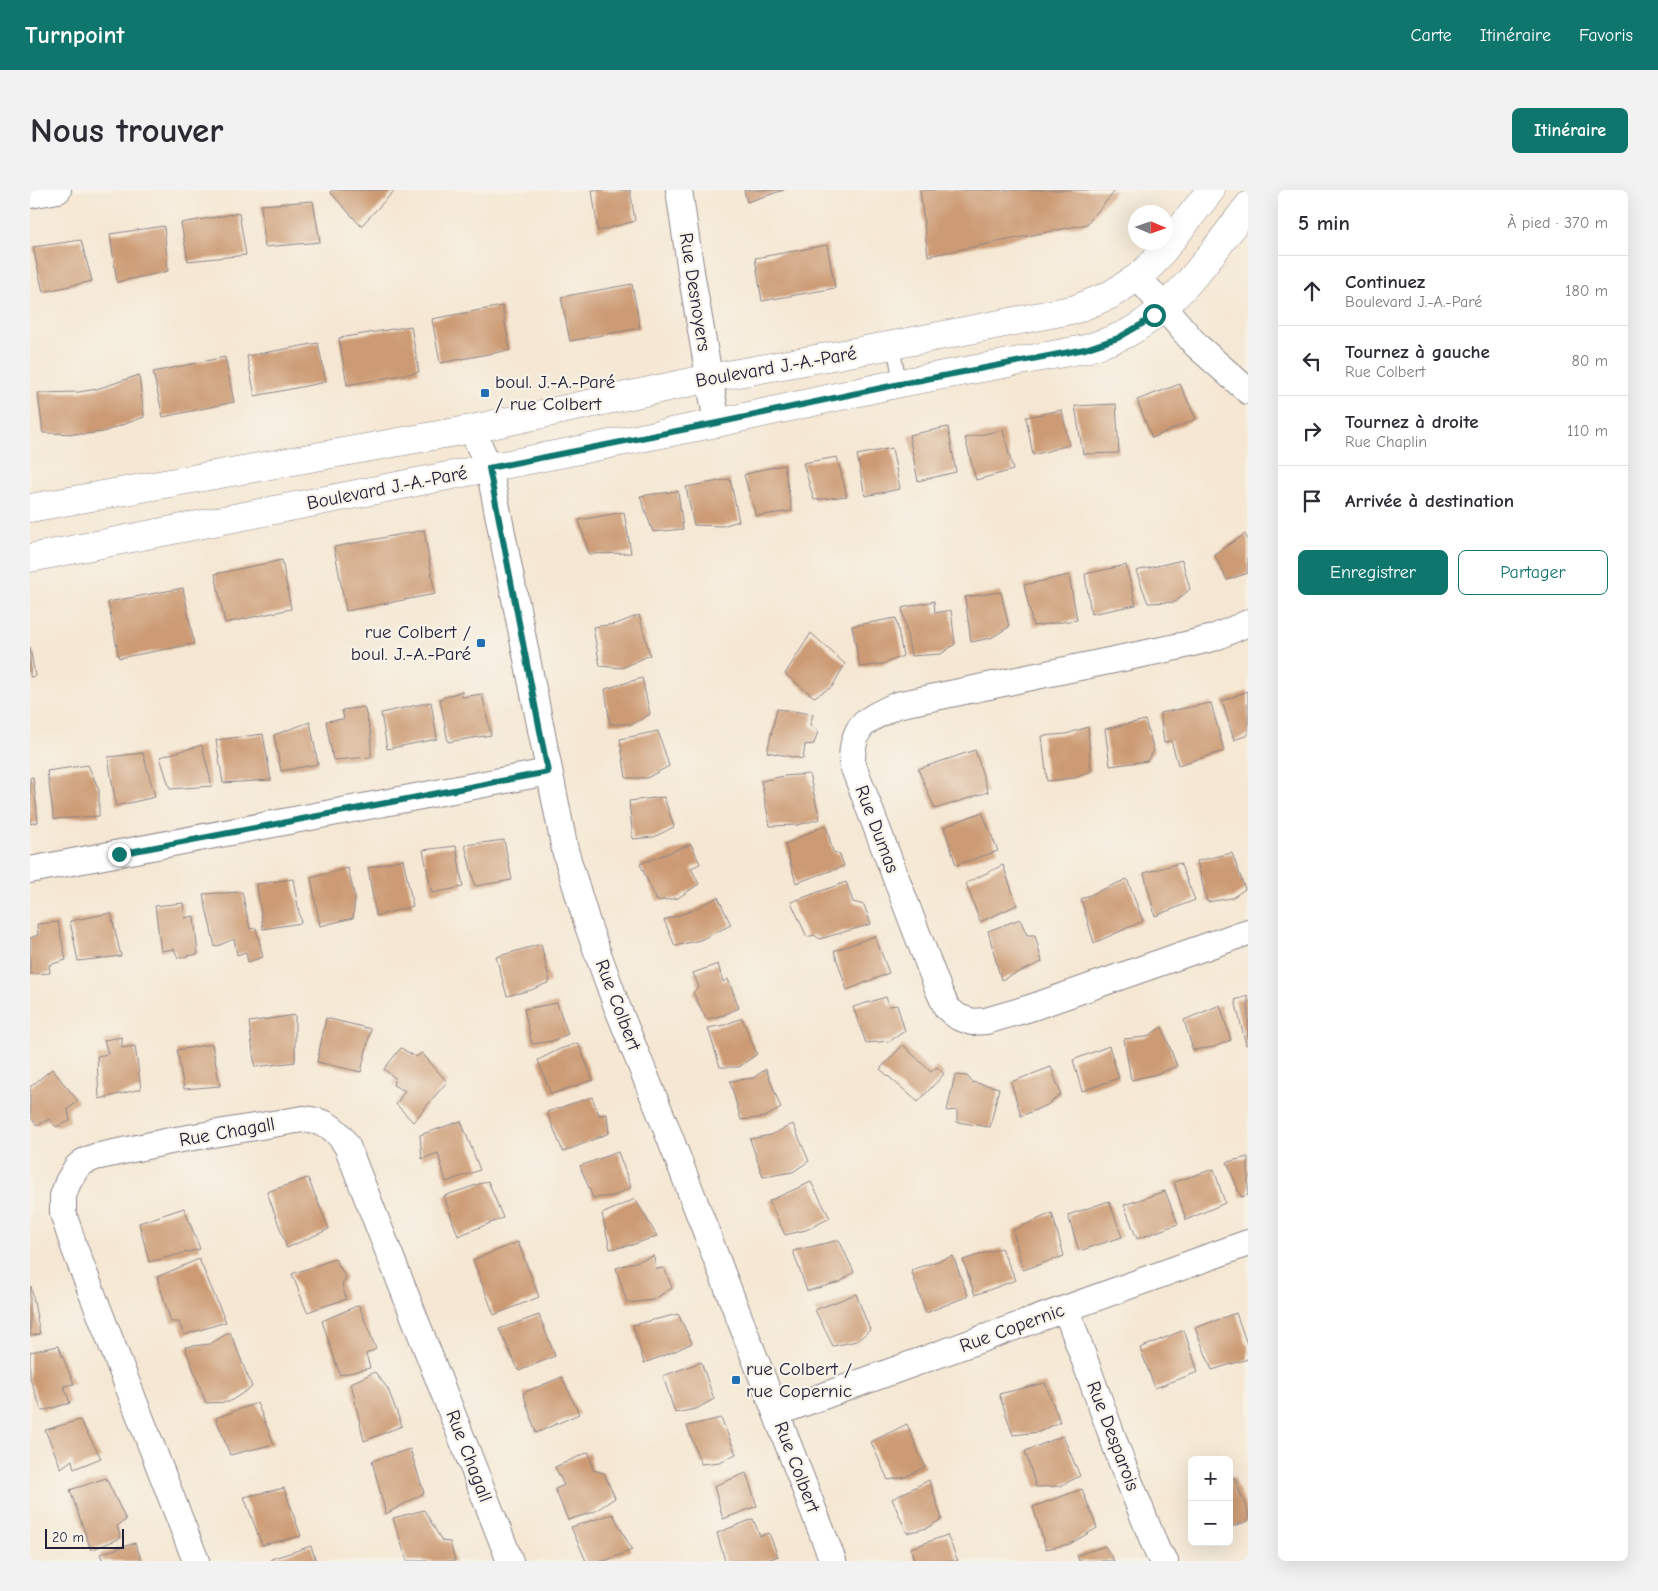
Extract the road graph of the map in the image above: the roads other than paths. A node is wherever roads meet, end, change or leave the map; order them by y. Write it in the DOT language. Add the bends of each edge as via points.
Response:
graph roads {
  1 [pos="58,190"];
  2 [pos="680,190"];
  3 [pos="1211,190"];
  4 [pos="30,195"];
  5 [pos="1248,206"];
  6 [pos="1138,277"];
  7 [pos="1163,307"];
  8 [pos="894,345"];
  9 [pos="710,378"];
  10 [pos="900,384"];
  11 [pos="1248,391"];
  12 [pos="717,423"];
  13 [pos="472,429"];
  14 [pos="489,468"];
  15 [pos="30,508"];
  16 [pos="30,558"];
  17 [pos="1248,623"];
  18 [pos="548,772"];
  19 [pos="30,870"];
  20 [pos="1248,932"];
  21 [pos="1248,1243"];
  22 [pos="1066,1309"];
  23 [pos="776,1413"];
  24 [pos="196,1561"];
  25 [pos="510,1561"];
  26 [pos="833,1561"];
  27 [pos="1165,1561"];
  1 -- 4 [label="street"];
  2 -- 9 [label="street, Rue Desnoyers"];
  3 -- 6 [label="street, Boulevard J.-A.-Paré"];
  5 -- 7 [label="street, Boulevard J.-A.-Paré" via="1188,282"];
  6 -- 7 [label="street"];
  6 -- 8 [label="street, Boulevard J.-A.-Paré" via="1110,295 1076,309"];
  7 -- 10 [label="street, Boulevard J.-A.-Paré" via="1129,332 1085,349"];
  7 -- 11 [label="street" via="1196,345"];
  8 -- 9 [label="street, Boulevard J.-A.-Paré"];
  8 -- 10 [label="lane"];
  9 -- 12 [label="street, Rue Desnoyers"];
  9 -- 13 [label="street, Boulevard J.-A.-Paré"];
  10 -- 12 [label="street, Boulevard J.-A.-Paré"];
  12 -- 14 [label="street, Boulevard J.-A.-Paré"];
  13 -- 14 [label="street, Rue Colbert"];
  13 -- 15 [label="street, Boulevard J.-A.-Paré"];
  14 -- 16 [label="street, Boulevard J.-A.-Paré"];
  14 -- 18 [label="street, Rue Colbert"];
  17 -- 20 [label="street, Rue Dumas" via="1213,638 1181,646 898,705 871,717 860,728 852,748 852,763 939,991 947,1008 958,1017 972,1022 986,1021"];
  18 -- 19 [label="street"];
  18 -- 23 [label="street, Rue Colbert" via="565,850 588,926"];
  21 -- 22 [label="street, Rue Copernic"];
  22 -- 23 [label="street, Rue Copernic"];
  22 -- 27 [label="street, Rue Desparois" via="1150,1535"];
  23 -- 26 [label="street, Rue Colbert"];
  24 -- 25 [label="street, Rue Chagall" via="74,1246 63,1213 63,1196 77,1168 95,1156 304,1119 330,1126 347,1146"];
}
